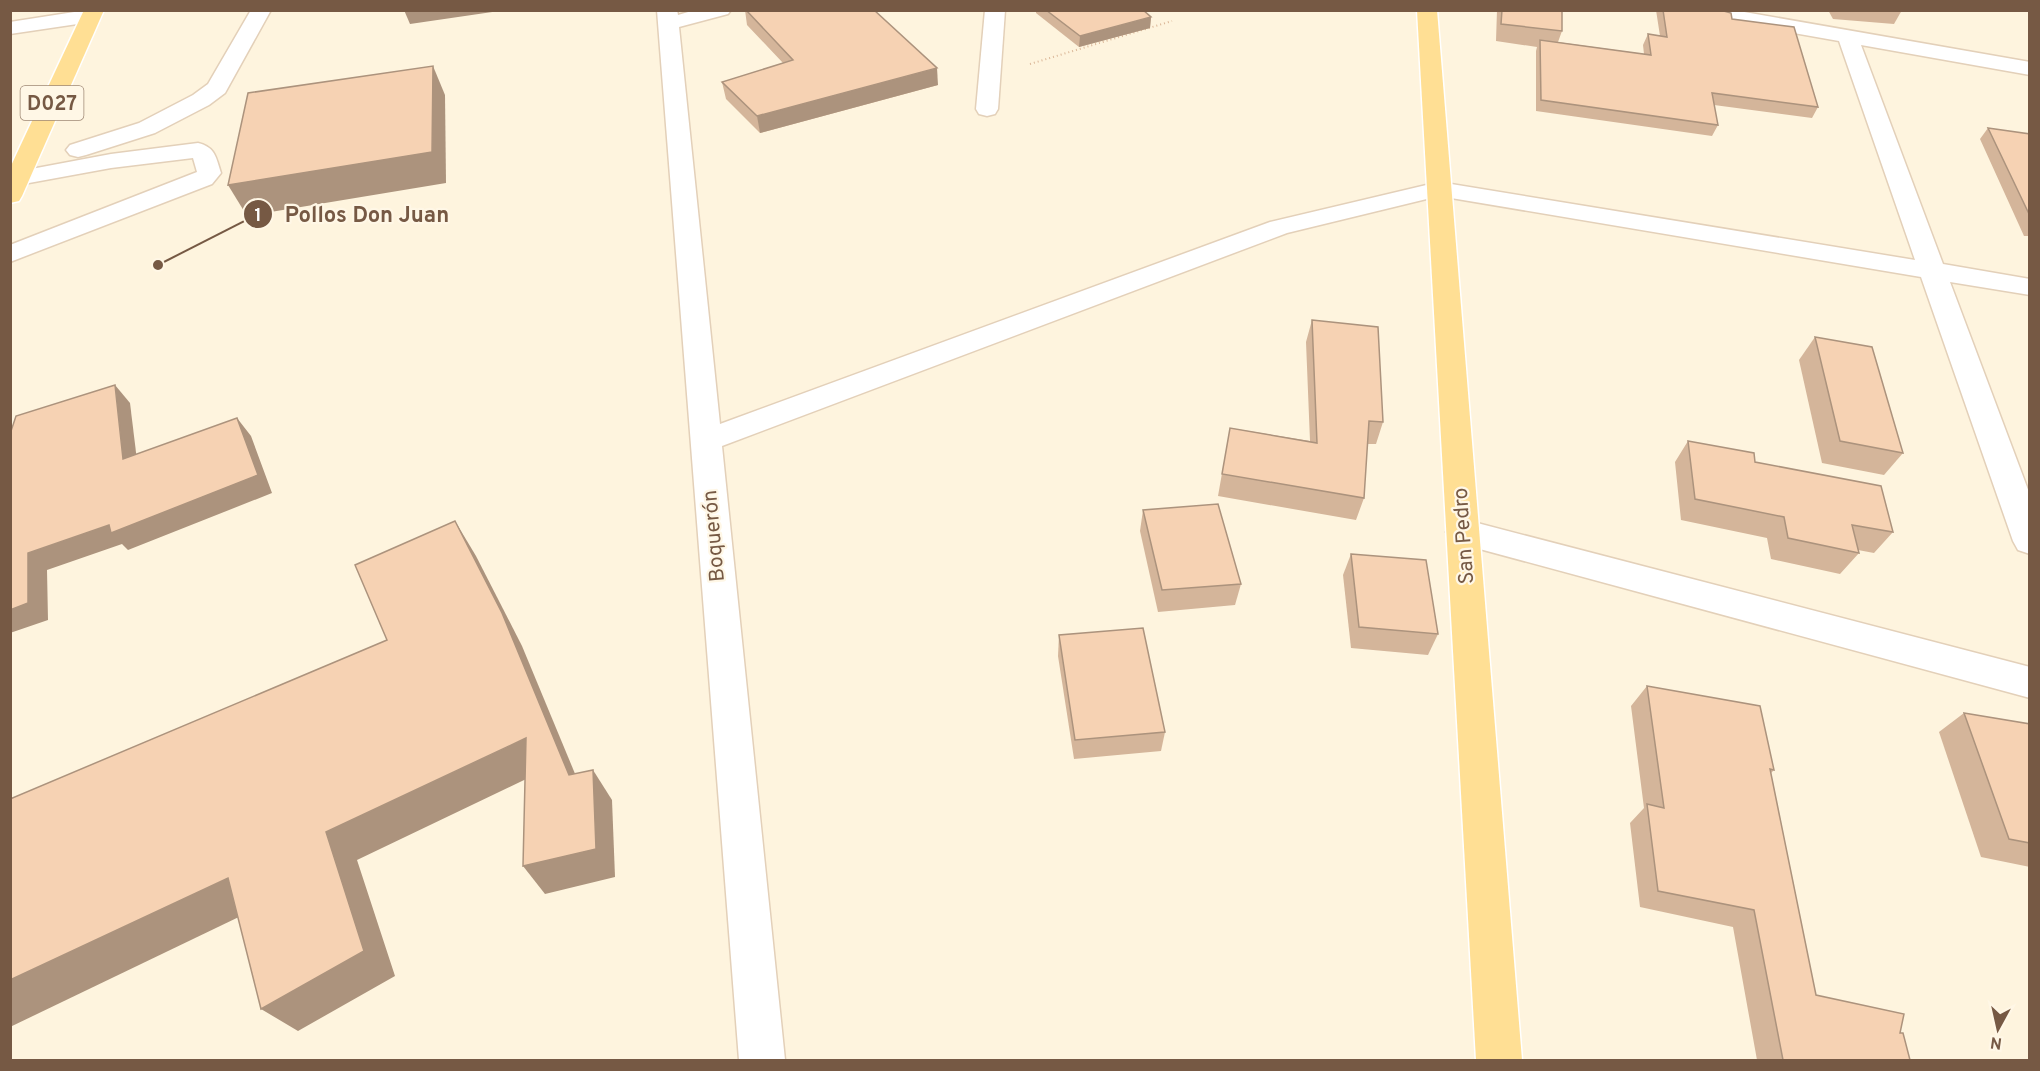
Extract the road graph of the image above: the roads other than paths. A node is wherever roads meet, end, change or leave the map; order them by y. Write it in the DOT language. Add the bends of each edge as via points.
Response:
graph roads {
  1 [pos="261,10"];
  2 [pos="721,10"];
  3 [pos="995,10"];
  4 [pos="1427,10"];
  5 [pos="1696,10"];
  6 [pos="93,13"];
  7 [pos="668,17"];
  8 [pos="10,28"];
  9 [pos="1848,37"];
  10 [pos="2030,69"];
  11 [pos="987,110"];
  12 [pos="16,179"];
  13 [pos="1439,189"];
  14 [pos="10,254"];
  15 [pos="1931,270"];
  16 [pos="2030,287"];
  17 [pos="705,441"];
  18 [pos="1462,532"];
  19 [pos="2030,541"];
  20 [pos="2030,683"];
  21 [pos="762,1060"];
  22 [pos="1499,1060"];
  1 -- 12 [label="street" via="217,88 201,100 147,128"];
  2 -- 7 [label="street"];
  3 -- 11 [label="street"];
  4 -- 13 [label="main road, San Pedro"];
  5 -- 9 [label="street"];
  6 -- 8 [label="street"];
  6 -- 12 [label="main road, D027"];
  7 -- 17 [label="street, Boquerón"];
  9 -- 10 [label="street"];
  9 -- 15 [label="street"];
  12 -- 14 [label="street" via="111,160 198,150 203,152 209,173 203,179"];
  13 -- 15 [label="street"];
  13 -- 17 [label="street" via="1279,226"];
  13 -- 18 [label="main road, San Pedro"];
  15 -- 16 [label="street"];
  15 -- 19 [label="street"];
  17 -- 21 [label="street, Boquerón"];
  18 -- 20 [label="street"];
  18 -- 22 [label="main road, San Pedro"];
}
